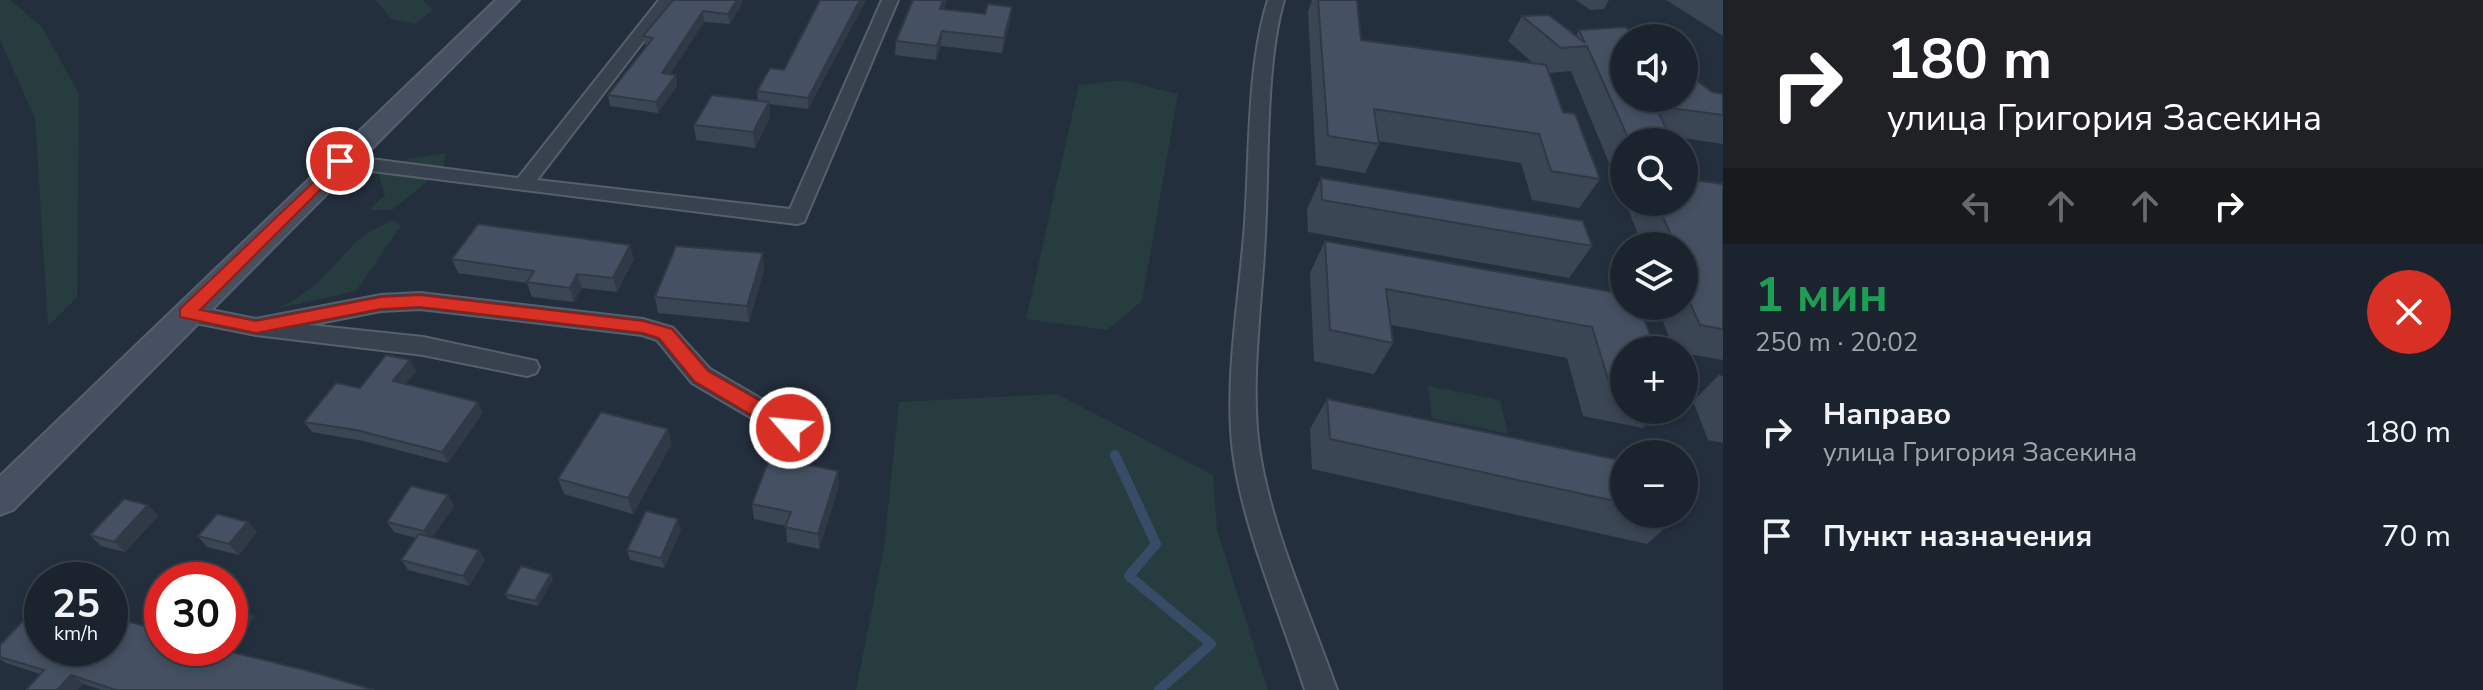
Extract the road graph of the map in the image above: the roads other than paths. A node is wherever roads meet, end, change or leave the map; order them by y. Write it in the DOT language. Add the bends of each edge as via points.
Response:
graph roads {
  1 [pos="508,0"];
  2 [pos="667,0"];
  3 [pos="890,0"];
  4 [pos="1276,0"];
  5 [pos="340,161"];
  6 [pos="523,185"];
  7 [pos="186,313"];
  8 [pos="256,327"];
  9 [pos="527,367"];
  10 [pos="790,428"];
  11 [pos="0,499"];
  12 [pos="1321,690"];
  1 -- 5 [label="main road"];
  2 -- 6 [label="street"];
  3 -- 6 [label="street" via="797,217"];
  4 -- 12 [label="street" via="1264,86 1245,390 1246,451 1255,495"];
  5 -- 6 [label="street"];
  5 -- 7 [label="main road"];
  7 -- 8 [label="street"];
  7 -- 11 [label="main road"];
  8 -- 9 [label="street" via="423,346"];
  8 -- 10 [label="street" via="381,303 420,301 643,327 665,334 701,376"];
}
